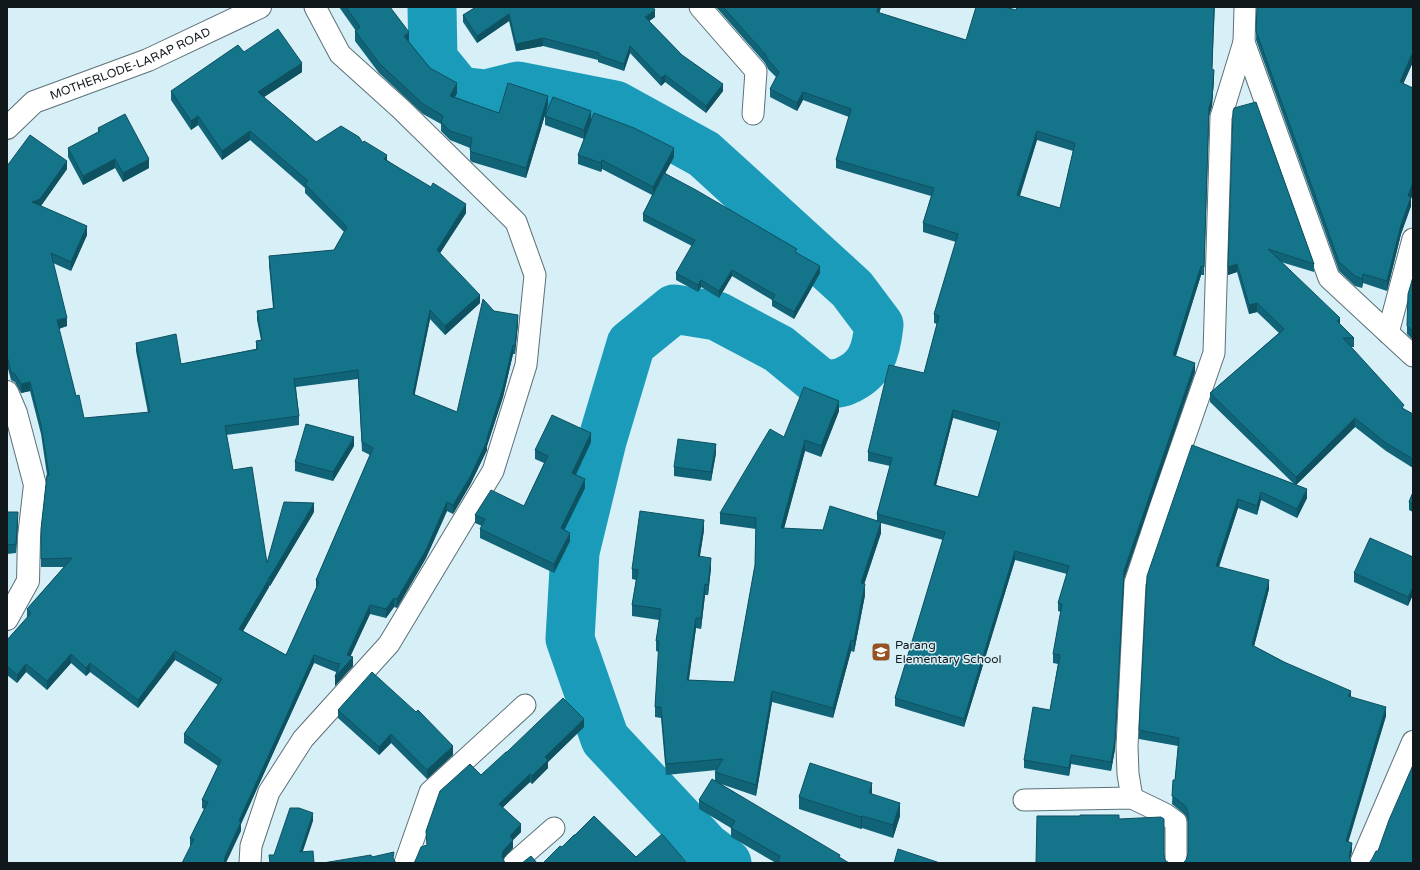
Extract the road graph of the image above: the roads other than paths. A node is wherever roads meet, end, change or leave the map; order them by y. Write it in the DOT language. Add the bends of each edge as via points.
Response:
graph roads {
  1 [pos="260,7"];
  2 [pos="315,7"];
  3 [pos="700,7"];
  4 [pos="1244,7"];
  5 [pos="1244,42"];
  6 [pos="753,114"];
  7 [pos="7,128"];
  8 [pos="1413,239"];
  9 [pos="1388,332"];
  10 [pos="1413,356"];
  11 [pos="7,392"];
  12 [pos="7,619"];
  13 [pos="525,705"];
  14 [pos="1413,742"];
  15 [pos="1132,798"];
  16 [pos="1024,800"];
  17 [pos="554,828"];
  18 [pos="250,863"];
  19 [pos="405,863"];
  20 [pos="514,863"];
  21 [pos="1176,863"];
  22 [pos="1361,863"];
  1 -- 7 [label="street, MOTHERLODE-LARAP ROAD" via="148,60 34,102"];
  2 -- 18 [label="street" via="340,54 402,110 516,222 535,275 526,364 493,471 389,644 303,739 269,792 251,846"];
  3 -- 6 [label="street" via="756,71"];
  4 -- 5 [label="street"];
  5 -- 9 [label="street" via="1329,278"];
  5 -- 15 [label="street" via="1221,117 1214,352 1135,583 1127,746"];
  8 -- 9 [label="street"];
  9 -- 10 [label="street"];
  11 -- 12 [label="street" via="16,414 35,485 29,537 28,581"];
  13 -- 19 [label="street" via="430,792"];
  14 -- 22 [label="street"];
  15 -- 16 [label="street"];
  15 -- 21 [label="street" via="1176,822"];
  17 -- 20 [label="street"];
}
